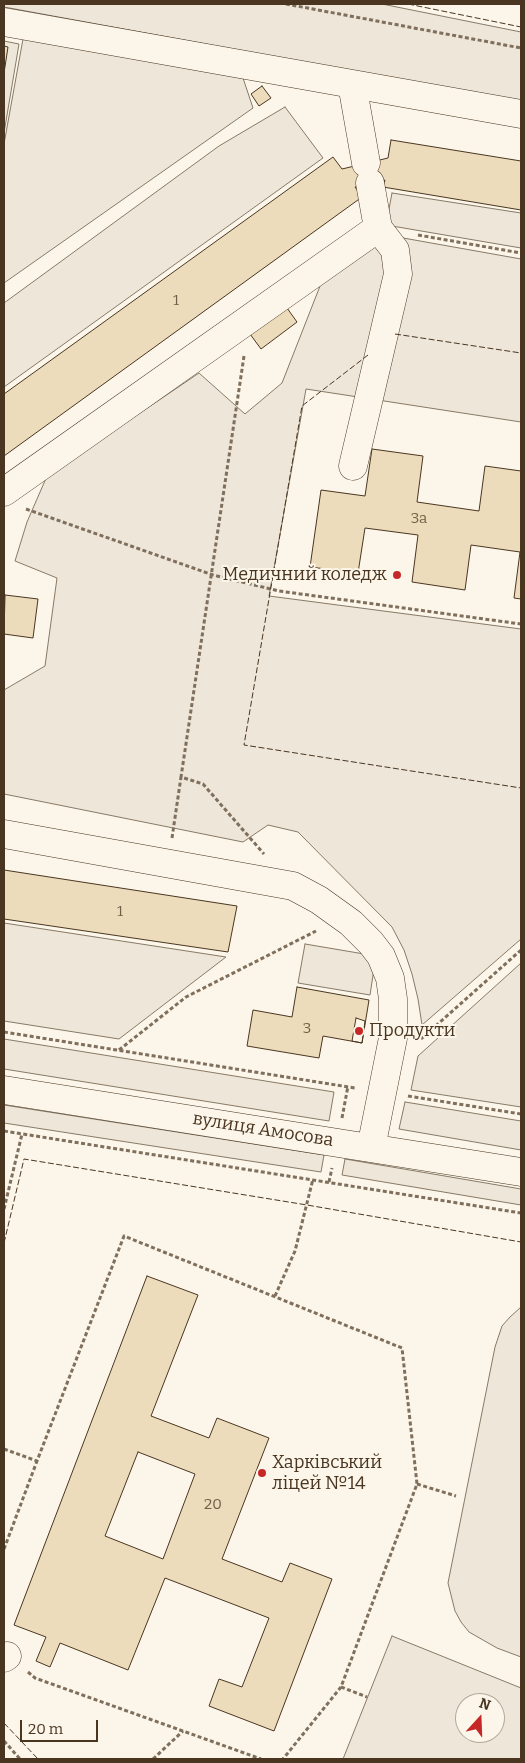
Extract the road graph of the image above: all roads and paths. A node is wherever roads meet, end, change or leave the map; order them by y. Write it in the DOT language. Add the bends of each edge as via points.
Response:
graph roads {
  1 [pos="286,4"];
  2 [pos="4,22"];
  3 [pos="521,48"];
  4 [pos="352,84"];
  5 [pos="521,114"];
  6 [pos="378,228"];
  7 [pos="521,252"];
  8 [pos="249,319"];
  9 [pos="353,466"];
  10 [pos="13,500"];
  11 [pos="213,575"];
  12 [pos="521,624"];
  13 [pos="181,777"];
  14 [pos="4,834"];
  15 [pos="168,863"];
  16 [pos="293,886"];
  17 [pos="344,917"];
  18 [pos="521,950"];
  19 [pos="4,1032"];
  20 [pos="417,1042"];
  21 [pos="119,1050"];
  22 [pos="348,1086"];
  23 [pos="4,1090"];
  24 [pos="383,1092"];
  25 [pos="521,1114"];
  26 [pos="342,1119"];
  27 [pos="4,1131"];
  28 [pos="22,1134"];
  29 [pos="371,1148"];
  30 [pos="521,1172"];
  31 [pos="313,1179"];
  32 [pos="4,1209"];
  33 [pos="521,1213"];
  34 [pos="275,1296"];
  35 [pos="4,1449"];
  36 [pos="37,1461"];
  37 [pos="417,1484"];
  38 [pos="456,1496"];
  39 [pos="4,1549"];
  40 [pos="5,1657"];
  41 [pos="341,1687"];
  42 [pos="366,1697"];
  43 [pos="183,1731"];
  44 [pos="4,1741"];
  45 [pos="20,1759"];
  46 [pos="153,1759"];
  47 [pos="261,1759"];
  48 [pos="282,1759"];
  1 -- 3 [label="path"];
  2 -- 4 [label="street"];
  4 -- 5 [label="street"];
  4 -- 6 [label="street"];
  6 -- 7 [label="path"];
  6 -- 8 [label="street"];
  6 -- 9 [label="street" via="395,250 398,274"];
  8 -- 10 [label="street"];
  8 -- 11 [label="path"];
  10 -- 11 [label="path"];
  11 -- 12 [label="path" via="279,591"];
  11 -- 13 [label="path"];
  13 -- 15 [label="path"];
  13 -- 16 [label="path" via="203,784"];
  14 -- 15 [label="street"];
  15 -- 16 [label="street"];
  16 -- 17 [label="street"];
  17 -- 21 [label="path" via="186,997"];
  17 -- 24 [label="street" via="376,949 390,978 393,1030"];
  18 -- 20 [label="path"];
  19 -- 21 [label="path"];
  21 -- 22 [label="path"];
  22 -- 24 [label="path"];
  22 -- 26 [label="path"];
  23 -- 29 [label="street, вулиця Амосова"];
  24 -- 25 [label="path"];
  24 -- 29 [label="street"];
  27 -- 28 [label="path"];
  28 -- 31 [label="path"];
  28 -- 32 [label="path"];
  29 -- 30 [label="street, вулиця Амосова"];
  31 -- 33 [label="path"];
  31 -- 34 [label="path" via="295,1251"];
  34 -- 36 [label="path" via="124,1236"];
  34 -- 37 [label="path" via="402,1348"];
  35 -- 36 [label="path"];
  36 -- 39 [label="path"];
  37 -- 38 [label="path"];
  37 -- 41 [label="path"];
  40 -- 43 [label="path" via="35,1678"];
  41 -- 42 [label="path"];
  41 -- 48 [label="path"];
  43 -- 46 [label="path"];
  43 -- 47 [label="path"];
  44 -- 45 [label="path"];
}
